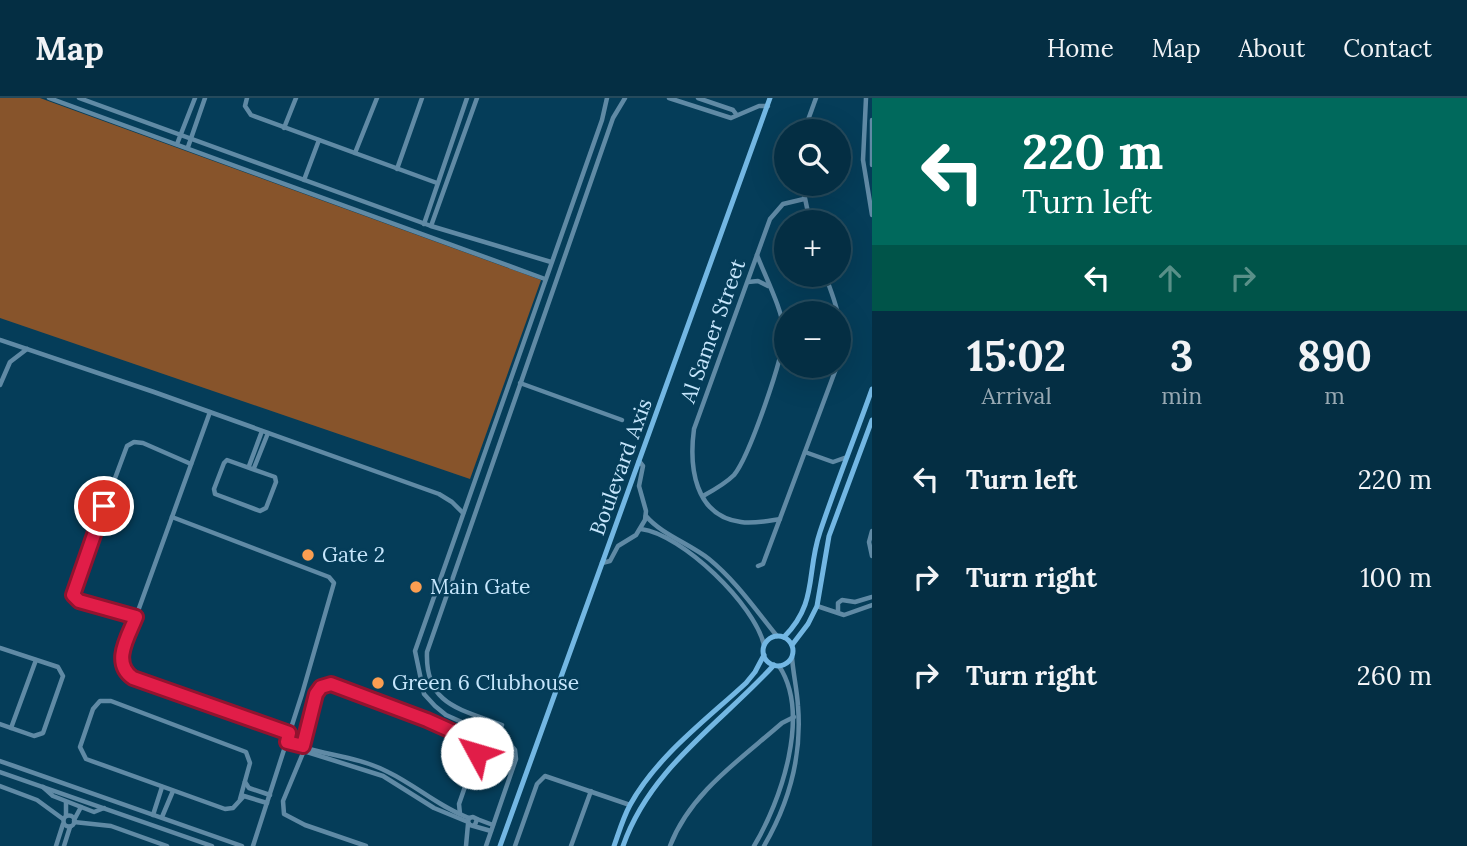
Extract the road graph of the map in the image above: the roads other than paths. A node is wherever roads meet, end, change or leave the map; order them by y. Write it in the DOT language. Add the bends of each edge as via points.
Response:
graph roads {
  1 [pos="49,98"];
  2 [pos="79,98"];
  3 [pos="195,98"];
  4 [pos="205,98"];
  5 [pos="247,98"];
  6 [pos="296,98"];
  7 [pos="377,98"];
  8 [pos="422,98"];
  9 [pos="467,98"];
  10 [pos="477,98"];
  11 [pos="607,98"];
  12 [pos="625,98"];
  13 [pos="669,98"];
  14 [pos="698,98"];
  15 [pos="770,98"];
  16 [pos="816,98"];
  17 [pos="866,98"];
  18 [pos="768,106"];
  19 [pos="865,111"];
  20 [pos="872,111"];
  21 [pos="736,114"];
  22 [pos="808,119"];
  23 [pos="872,120"];
  24 [pos="284,128"];
  25 [pos="181,135"];
  26 [pos="191,139"];
  27 [pos="319,140"];
  28 [pos="177,144"];
  29 [pos="188,148"];
  30 [pos="355,153"];
  31 [pos="872,165"];
  32 [pos="397,169"];
  33 [pos="304,180"];
  34 [pos="437,183"];
  35 [pos="804,196"];
  36 [pos="804,199"];
  37 [pos="807,210"];
  38 [pos="872,215"];
  39 [pos="424,224"];
  40 [pos="431,226"];
  41 [pos="757,255"];
  42 [pos="551,262"];
  43 [pos="545,279"];
  44 [pos="747,282"];
  45 [pos="768,285"];
  46 [pos="0,340"];
  47 [pos="27,349"];
  48 [pos="832,378"];
  49 [pos="520,383"];
  50 [pos="0,385"];
  51 [pos="872,389"];
  52 [pos="210,412"];
  53 [pos="622,420"];
  54 [pos="872,420"];
  55 [pos="265,432"];
  56 [pos="805,452"];
  57 [pos="849,456"];
  58 [pos="639,461"];
  59 [pos="833,461"];
  60 [pos="191,464"];
  61 [pos="251,467"];
  62 [pos="842,475"];
  63 [pos="703,496"];
  64 [pos="464,513"];
  65 [pos="646,516"];
  66 [pos="172,517"];
  67 [pos="780,519"];
  68 [pos="641,529"];
  69 [pos="872,531"];
  70 [pos="872,556"];
  71 [pos="602,563"];
  72 [pos="758,566"];
  73 [pos="872,597"];
  74 [pos="850,602"];
  75 [pos="872,605"];
  76 [pos="817,606"];
  77 [pos="838,611"];
  78 [pos="851,611"];
  79 [pos="136,617"];
  80 [pos="780,637"];
  81 [pos="764,645"];
  82 [pos="792,645"];
  83 [pos="0,648"];
  84 [pos="764,655"];
  85 [pos="792,657"];
  86 [pos="36,660"];
  87 [pos="776,666"];
  88 [pos="795,717"];
  89 [pos="0,724"];
  90 [pos="11,728"];
  91 [pos="289,733"];
  92 [pos="497,737"];
  93 [pos="286,743"];
  94 [pos="305,749"];
  95 [pos="0,761"];
  96 [pos="0,772"];
  97 [pos="245,781"];
  98 [pos="0,786"];
  99 [pos="43,786"];
  100 [pos="162,787"];
  101 [pos="173,791"];
  102 [pos="258,791"];
  103 [pos="591,791"];
  104 [pos="270,795"];
  105 [pos="240,799"];
  106 [pos="256,799"];
  107 [pos="66,802"];
  108 [pos="267,803"];
  109 [pos="459,804"];
  110 [pos="631,805"];
  111 [pos="436,806"];
  112 [pos="81,807"];
  113 [pos="104,808"];
  114 [pos="451,811"];
  115 [pos="460,814"];
  116 [pos="153,815"];
  117 [pos="162,817"];
  118 [pos="64,820"];
  119 [pos="472,822"];
  120 [pos="73,823"];
  121 [pos="492,828"];
  122 [pos="56,846"];
  123 [pos="64,846"];
  124 [pos="167,846"];
  125 [pos="212,846"];
  126 [pos="242,846"];
  127 [pos="253,846"];
  128 [pos="366,846"];
  129 [pos="466,846"];
  130 [pos="486,846"];
  131 [pos="500,846"];
  132 [pos="515,846"];
  133 [pos="571,846"];
  134 [pos="614,846"];
  135 [pos="623,846"];
  136 [pos="670,846"];
  137 [pos="754,846"];
  138 [pos="764,846"];
  1 -- 28 [label="street"];
  2 -- 25 [label="street"];
  3 -- 25 [label="street"];
  4 -- 26 [label="street"];
  5 -- 24 [label="street" via="244,106 248,113"];
  6 -- 24 [label="street"];
  7 -- 30 [label="street"];
  8 -- 32 [label="street"];
  9 -- 34 [label="street"];
  10 -- 40 [label="street"];
  11 -- 42 [label="street"];
  12 -- 49 [label="street" via="613,118"];
  13 -- 21 [label="street" via="729,117"];
  14 -- 21 [label="street"];
  15 -- 18 [label="street, Boulevard Axis"];
  16 -- 22 [label="street"];
  17 -- 19 [label="street"];
  18 -- 21 [label="street"];
  18 -- 58 [label="street, Boulevard Axis"];
  19 -- 20 [label="street"];
  19 -- 38 [label="street" via="863,160"];
  23 -- 31 [label="street"];
  24 -- 27 [label="street"];
  25 -- 26 [label="street"];
  25 -- 28 [label="street"];
  26 -- 29 [label="street"];
  26 -- 33 [label="street"];
  27 -- 30 [label="street"];
  27 -- 33 [label="street"];
  28 -- 29 [label="street"];
  29 -- 43 [label="street"];
  30 -- 32 [label="street"];
  32 -- 34 [label="street"];
  33 -- 39 [label="street"];
  34 -- 39 [label="street"];
  35 -- 36 [label="street"];
  36 -- 37 [label="street"];
  36 -- 41 [label="street, Al Samer Street" via="788,202 776,211"];
  39 -- 40 [label="street"];
  40 -- 42 [label="street"];
  41 -- 44 [label="street, Al Samer Street"];
  41 -- 45 [label="street"];
  42 -- 43 [label="street"];
  43 -- 64 [label="street"];
  44 -- 45 [label="street"];
  44 -- 63 [label="street, Al Samer Street" via="694,429 692,468"];
  45 -- 63 [label="street" via="783,325 780,355 740,466 728,481"];
  46 -- 47 [label="street"];
  47 -- 50 [label="street" via="10,362"];
  47 -- 52 [label="street"];
  48 -- 56 [label="street"];
  49 -- 53 [label="street"];
  49 -- 92 [label="street" via="427,652 426,670 440,698 502,725"];
  51 -- 57 [label="street"];
  52 -- 55 [label="street"];
  52 -- 60 [label="street"];
  54 -- 76 [label="street" via="829,536"];
  55 -- 61 [label="street"];
  55 -- 64 [label="street" via="439,494"];
  56 -- 59 [label="street"];
  56 -- 67 [label="street"];
  57 -- 59 [label="street"];
  57 -- 62 [label="street"];
  58 -- 65 [label="street"];
  58 -- 71 [label="street, Boulevard Axis"];
  59 -- 62 [label="street"];
  60 -- 66 [label="street"];
  60 -- 79 [label="street" via="142,443 127,446 81,570 75,599"];
  61 -- 61 [label="street" via="225,461 215,494 264,510 276,479"];
  62 -- 80 [label="street" via="819,534 807,604 799,621"];
  63 -- 67 [label="street" via="729,520"];
  64 -- 92 [label="street" via="415,651 417,666 424,694 435,706"];
  65 -- 68 [label="street"];
  65 -- 80 [label="street" via="720,569"];
  66 -- 79 [label="street"];
  66 -- 91 [label="street" via="332,579 335,586"];
  67 -- 72 [label="street" via="763,564"];
  68 -- 71 [label="street" via="618,546 610,561"];
  68 -- 81 [label="street" via="676,545 716,574 751,614"];
  69 -- 70 [label="street"];
  71 -- 131 [label="street, Boulevard Axis"];
  73 -- 74 [label="street"];
  74 -- 77 [label="street" via="842,600"];
  74 -- 78 [label="street"];
  75 -- 78 [label="street"];
  76 -- 77 [label="street"];
  76 -- 82 [label="street"];
  77 -- 78 [label="street" via="844,615"];
  79 -- 91 [label="street" via="121,658 128,675"];
  80 -- 81 [label="street"];
  80 -- 82 [label="street"];
  81 -- 84 [label="street"];
  82 -- 85 [label="street"];
  83 -- 86 [label="street"];
  84 -- 87 [label="street"];
  84 -- 110 [label="street" via="747,682 660,764"];
  85 -- 87 [label="street"];
  85 -- 88 [label="street"];
  86 -- 90 [label="street"];
  86 -- 90 [label="street" via="58,667 63,676 46,730 34,736"];
  87 -- 88 [label="street" via="787,680"];
  87 -- 135 [label="street" via="668,769 643,803"];
  88 -- 136 [label="street" via="782,723 705,791 681,822"];
  88 -- 137 [label="street" via="779,792"];
  88 -- 138 [label="street" via="797,747 790,785"];
  89 -- 90 [label="street"];
  91 -- 93 [label="street"];
  92 -- 121 [label="street" via="509,743 516,755"];
  93 -- 94 [label="street"];
  93 -- 104 [label="street"];
  94 -- 109 [label="street" via="317,691 334,685 471,741 477,755"];
  94 -- 111 [label="street" via="356,760"];
  94 -- 128 [label="street" via="283,801 284,814"];
  95 -- 116 [label="street"];
  96 -- 99 [label="street"];
  97 -- 100 [label="street" via="250,759 242,749 111,701 96,704 80,747 83,755"];
  97 -- 102 [label="street"];
  97 -- 105 [label="street"];
  98 -- 118 [label="street" via="37,800"];
  99 -- 107 [label="street"];
  99 -- 113 [label="street"];
  100 -- 101 [label="street"];
  100 -- 116 [label="street"];
  101 -- 105 [label="street" via="225,809 233,808"];
  101 -- 117 [label="street"];
  102 -- 104 [label="street"];
  102 -- 106 [label="street"];
  103 -- 110 [label="street"];
  103 -- 132 [label="street" via="549,776 542,778"];
  103 -- 133 [label="street"];
  104 -- 108 [label="street"];
  105 -- 106 [label="street"];
  106 -- 108 [label="street"];
  107 -- 112 [label="street"];
  107 -- 118 [label="street"];
  108 -- 127 [label="street"];
  109 -- 114 [label="street"];
  109 -- 115 [label="street"];
  110 -- 134 [label="street"];
  111 -- 114 [label="street"];
  111 -- 119 [label="street"];
  112 -- 113 [label="street" via="94,812"];
  112 -- 120 [label="street"];
  113 -- 125 [label="street"];
  114 -- 115 [label="street"];
  115 -- 119 [label="street"];
  116 -- 117 [label="street"];
  117 -- 126 [label="street"];
  118 -- 120 [label="street"];
  118 -- 120 [label="street" via="72,816"];
  118 -- 122 [label="street"];
  119 -- 121 [label="street"];
  119 -- 129 [label="street"];
  120 -- 123 [label="street"];
  120 -- 124 [label="street" via="111,826"];
  121 -- 130 [label="street"];
}
